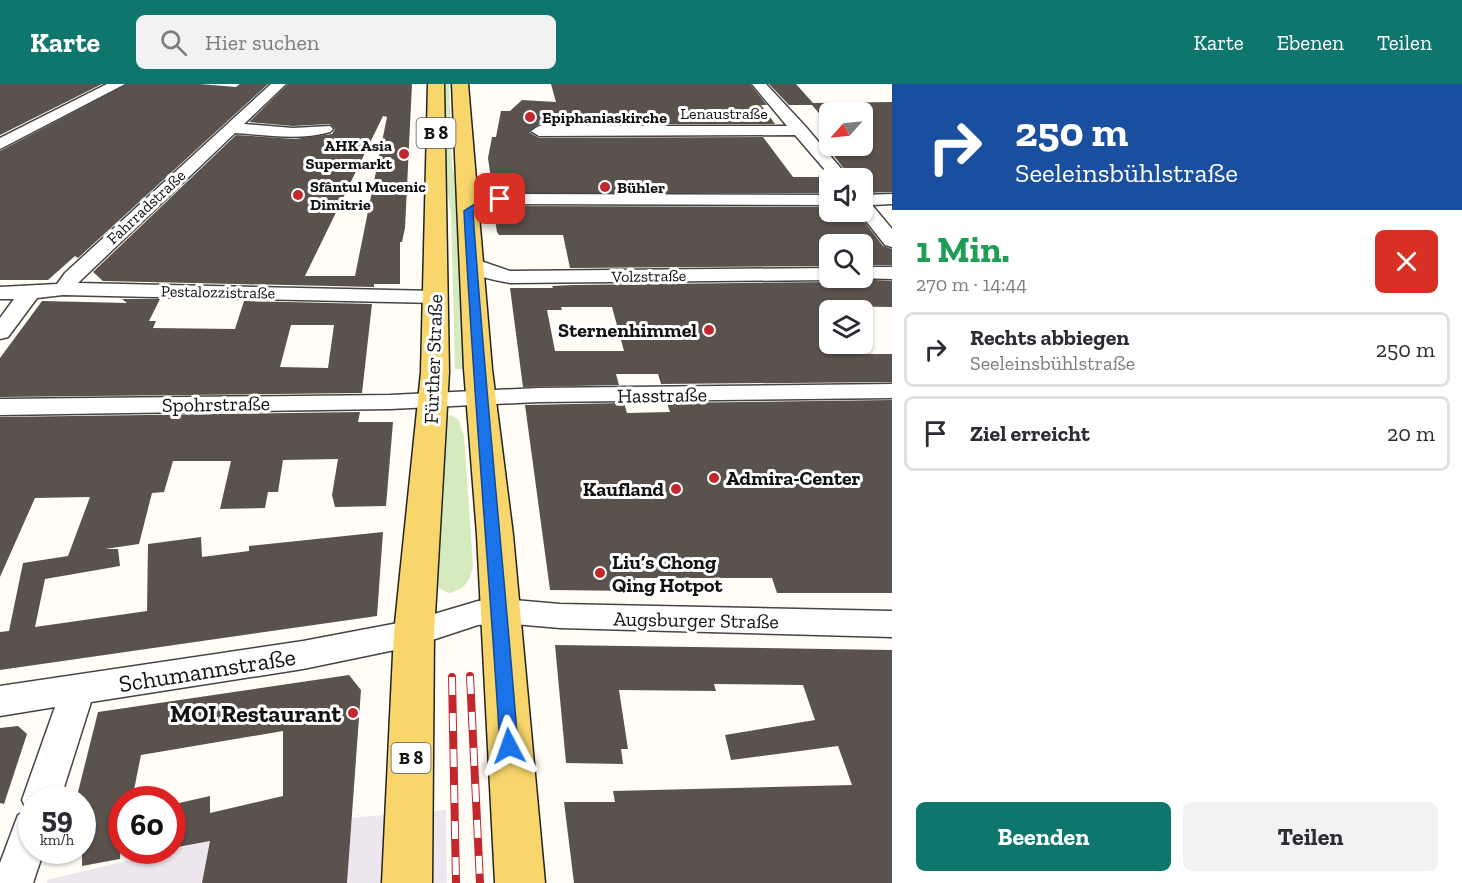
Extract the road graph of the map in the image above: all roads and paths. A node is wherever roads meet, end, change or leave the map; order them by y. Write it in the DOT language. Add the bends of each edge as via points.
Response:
graph roads {
  1 [pos="118,84"];
  2 [pos="279,84"];
  3 [pos="436,84"];
  4 [pos="460,84"];
  5 [pos="759,84"];
  6 [pos="232,128"];
  7 [pos="325,129"];
  8 [pos="801,130"];
  9 [pos="539,131"];
  10 [pos="0,144"];
  11 [pos="833,168"];
  12 [pos="819,200"];
  13 [pos="892,200"];
  14 [pos="873,201"];
  15 [pos="469,211"];
  16 [pos="873,216"];
  17 [pos="892,241"];
  18 [pos="472,264"];
  19 [pos="873,273"];
  20 [pos="892,273"];
  21 [pos="819,274"];
  22 [pos="63,289"];
  23 [pos="0,293"];
  24 [pos="30,293"];
  25 [pos="436,297"];
  26 [pos="0,332"];
  27 [pos="892,391"];
  28 [pos="482,398"];
  29 [pos="433,399"];
  30 [pos="0,407"];
  31 [pos="501,611"];
  32 [pos="892,624"];
  33 [pos="414,633"];
  34 [pos="78,690"];
  35 [pos="0,701"];
  36 [pos="46,786"];
  37 [pos="20,864"];
  38 [pos="13,883"];
  39 [pos="407,883"];
  40 [pos="520,883"];
  1 -- 10 [label="street"];
  2 -- 6 [label="street, Fahrradstraße"];
  3 -- 25 [label="main road, Fürther Straße / B 8"];
  4 -- 15 [label="main road, Fürther Straße / B 8"];
  5 -- 8 [label="street"];
  6 -- 7 [label="street" via="302,132"];
  6 -- 22 [label="street, Fahrradstraße"];
  8 -- 9 [label="street, Lenaustraße"];
  8 -- 11 [label="street"];
  12 -- 15 [label="street" via="500,199"];
  13 -- 14 [label="street"];
  15 -- 18 [label="main road, Fürther Straße / B 8"];
  16 -- 17 [label="street"];
  18 -- 21 [label="street, Volzstraße" via="510,277"];
  18 -- 28 [label="main road, Fürther Straße / B 8"];
  19 -- 20 [label="street"];
  22 -- 24 [label="street, Pestalozzistraße"];
  22 -- 25 [label="street, Pestalozzistraße"];
  23 -- 24 [label="street, Pestalozzistraße"];
  24 -- 26 [label="street"];
  25 -- 29 [label="main road, Fürther Straße / B 8"];
  27 -- 28 [label="street, Hasstraße"];
  28 -- 29 [label="street, Hasstraße"];
  28 -- 31 [label="main road, Fürther Straße / B 8"];
  29 -- 30 [label="street, Spohrstraße"];
  29 -- 33 [label="main road, Fürther Straße / B 8"];
  31 -- 32 [label="street, Augsburger Straße" via="560,616"];
  31 -- 33 [label="street" via="478,613"];
  31 -- 40 [label="main road, Fürther Straße / B 8"];
  33 -- 34 [label="street, Schumannstraße" via="303,655"];
  33 -- 39 [label="main road, Fürther Straße / B 8"];
  34 -- 35 [label="street, Schumannstraße"];
  34 -- 36 [label="street"];
  37 -- 38 [label="street"];
}
